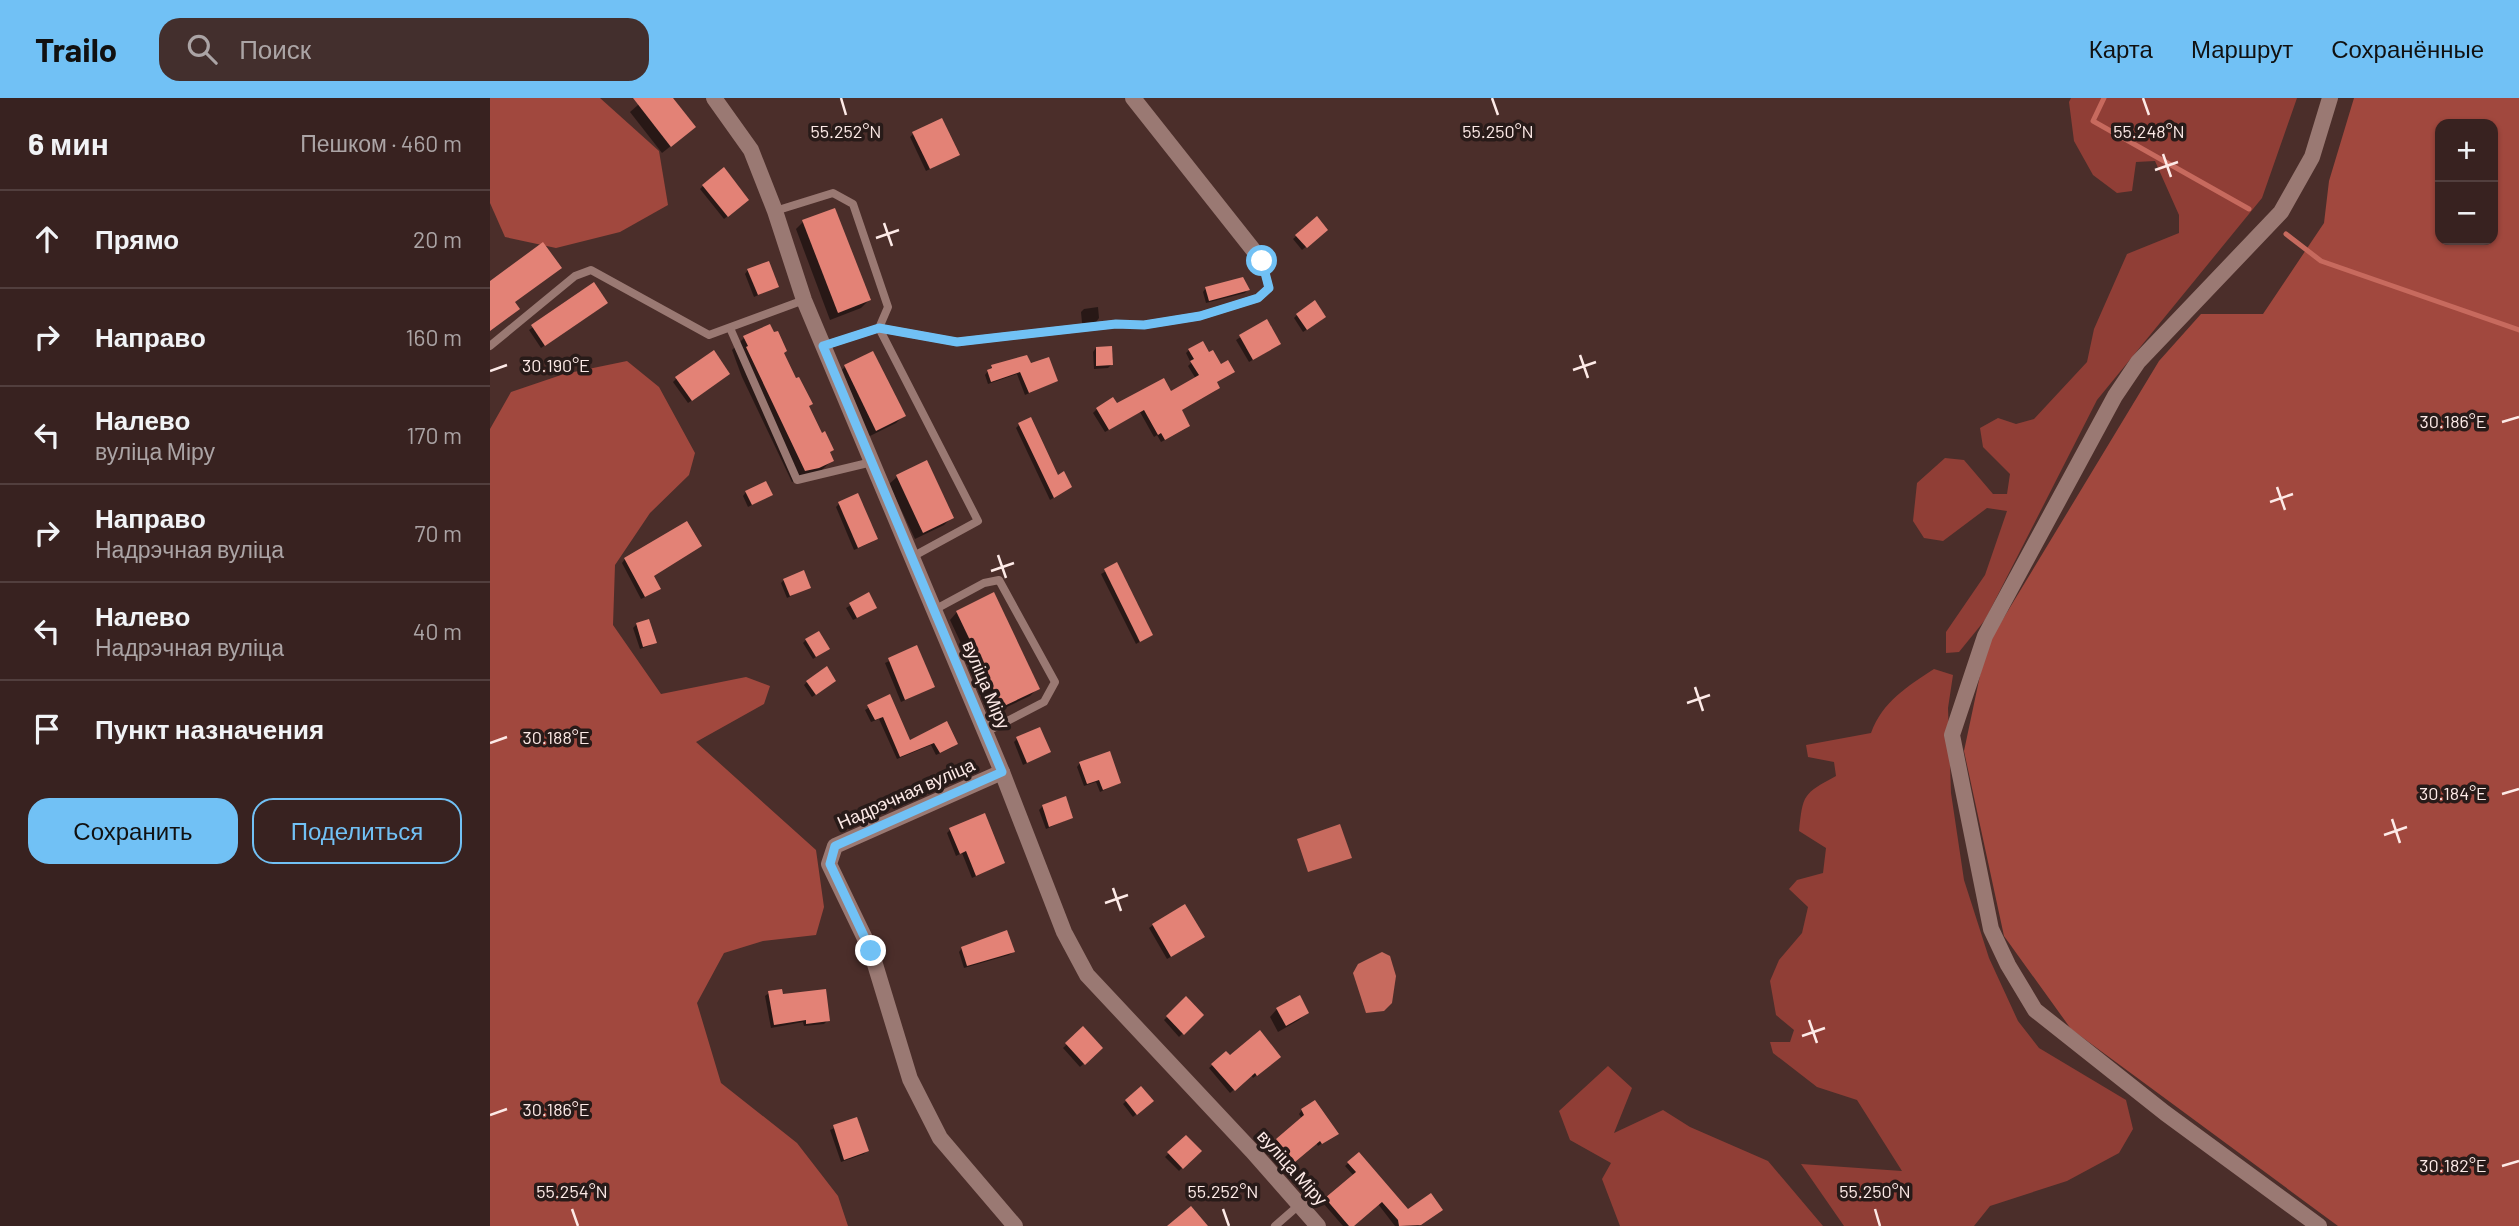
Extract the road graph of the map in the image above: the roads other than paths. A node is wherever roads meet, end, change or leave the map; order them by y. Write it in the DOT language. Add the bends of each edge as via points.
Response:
graph roads {
  1 [pos="714,98"];
  2 [pos="1133,98"];
  3 [pos="2330,98"];
  4 [pos="775,211"];
  5 [pos="1262,261"];
  6 [pos="804,300"];
  7 [pos="730,328"];
  8 [pos="879,328"];
  9 [pos="490,346"];
  10 [pos="823,346"];
  11 [pos="872,462"];
  12 [pos="912,558"];
  13 [pos="934,611"];
  14 [pos="986,733"];
  15 [pos="1002,772"];
  16 [pos="1300,1205"];
  17 [pos="1015,1226"];
  18 [pos="1275,1226"];
  19 [pos="1318,1226"];
  20 [pos="2319,1226"];
  1 -- 4 [label="street, вуліца Міру" via="751,150"];
  2 -- 5 [label="street"];
  3 -- 20 [label="street" via="2312,157 2281,212 2138,362 2115,396 1985,636 1952,735 1992,929 2035,1010"];
  4 -- 6 [label="street, вуліца Міру"];
  4 -- 8 [label="lane" via="833,193 853,204 888,307"];
  5 -- 8 [label="lane" via="1269,288 1258,298 1200,316 957,342"];
  6 -- 7 [label="lane"];
  6 -- 10 [label="street, вуліца Міру"];
  7 -- 9 [label="lane" via="709,335 591,270 575,276"];
  7 -- 11 [label="lane" via="797,480"];
  8 -- 10 [label="lane"];
  8 -- 12 [label="lane" via="978,522"];
  10 -- 11 [label="street, вуліца Міру"];
  11 -- 12 [label="street, вуліца Міру"];
  12 -- 13 [label="street, вуліца Міру"];
  13 -- 14 [label="street, вуліца Міру"];
  13 -- 14 [label="lane" via="984,583 999,580 1055,682 1044,702"];
  14 -- 15 [label="street, вуліца Міру"];
  15 -- 16 [label="street, вуліца Міру" via="1064,932 1087,975"];
  15 -- 17 [label="street, Надрэчная вуліца" via="835,846 830,864 871,951 910,1079 940,1138"];
  16 -- 18 [label="lane"];
  16 -- 19 [label="street, вуліца Міру"];
}
